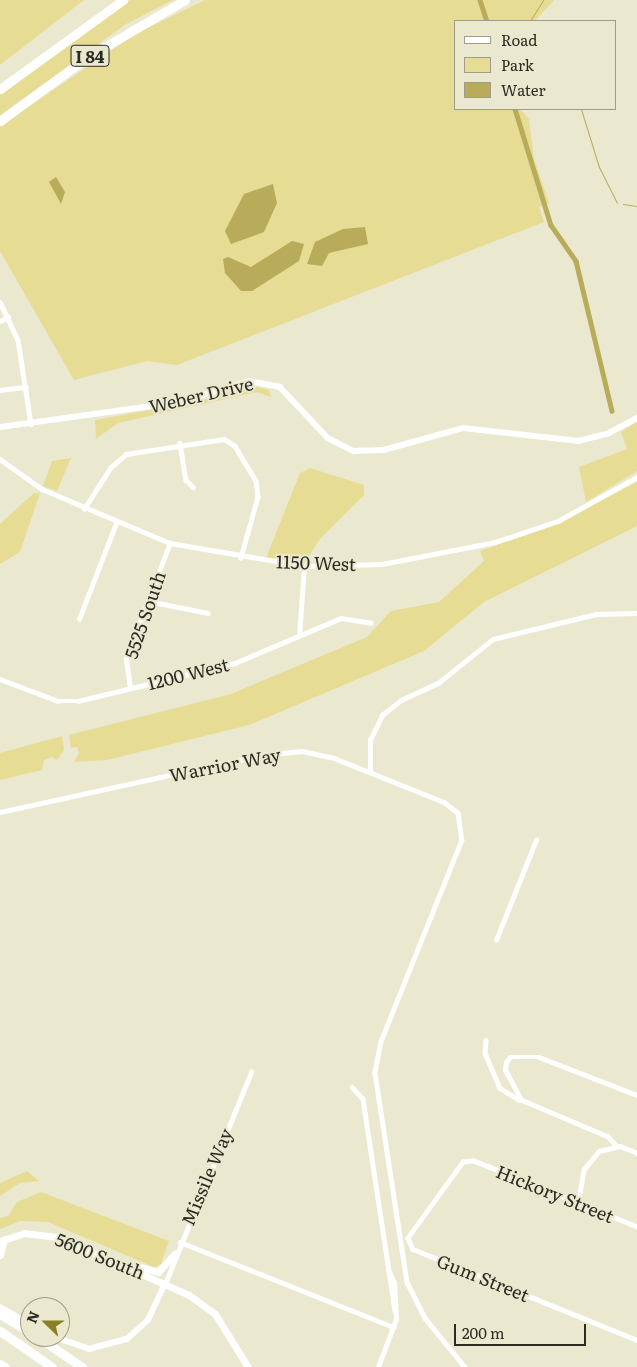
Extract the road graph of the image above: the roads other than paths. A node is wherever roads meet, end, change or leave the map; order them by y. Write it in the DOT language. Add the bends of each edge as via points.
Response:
graph roads {
  1 [pos="123,0"];
  2 [pos="185,0"];
  3 [pos="0,89"];
  4 [pos="0,121"];
  5 [pos="0,302"];
  6 [pos="8,317"];
  7 [pos="0,321"];
  8 [pos="26,387"];
  9 [pos="0,390"];
  10 [pos="637,418"];
  11 [pos="32,424"];
  12 [pos="0,427"];
  13 [pos="180,443"];
  14 [pos="0,459"];
  15 [pos="637,476"];
  16 [pos="192,487"];
  17 [pos="84,509"];
  18 [pos="116,523"];
  19 [pos="170,543"];
  20 [pos="240,558"];
  21 [pos="304,566"];
  22 [pos="148,601"];
  23 [pos="208,613"];
  24 [pos="637,613"];
  25 [pos="79,619"];
  26 [pos="371,623"];
  27 [pos="300,636"];
  28 [pos="0,680"];
  29 [pos="130,688"];
  30 [pos="370,772"];
  31 [pos="0,812"];
  32 [pos="536,840"];
  33 [pos="496,940"];
  34 [pos="486,1040"];
  35 [pos="251,1072"];
  36 [pos="352,1087"];
  37 [pos="637,1095"];
  38 [pos="521,1100"];
  39 [pos="616,1146"];
  40 [pos="637,1153"];
  41 [pos="569,1200"];
  42 [pos="637,1228"];
  43 [pos="2,1240"];
  44 [pos="180,1242"];
  45 [pos="413,1249"];
  46 [pos="96,1254"];
  47 [pos="176,1254"];
  48 [pos="0,1255"];
  49 [pos="165,1284"];
  50 [pos="0,1307"];
  51 [pos="0,1314"];
  52 [pos="20,1318"];
  53 [pos="20,1326"];
  54 [pos="394,1327"];
  55 [pos="0,1331"];
  56 [pos="0,1337"];
  57 [pos="12,1339"];
  58 [pos="637,1340"];
  59 [pos="70,1342"];
  60 [pos="53,1347"];
  61 [pos="0,1364"];
  62 [pos="5,1367"];
  63 [pos="52,1367"];
  64 [pos="82,1367"];
  65 [pos="248,1367"];
  66 [pos="378,1367"];
  67 [pos="465,1367"];
  1 -- 3 [label="highway, I 84"];
  2 -- 4 [label="highway, I 84" via="125,33"];
  5 -- 6 [label="street"];
  6 -- 7 [label="street"];
  6 -- 8 [label="street" via="18,340"];
  8 -- 9 [label="street"];
  8 -- 11 [label="street"];
  10 -- 11 [label="street, Weber Drive" via="608,433 578,441 463,428 384,450 354,451 328,438 280,387 250,381 188,401"];
  11 -- 12 [label="street, Weber Drive"];
  13 -- 16 [label="street" via="186,480"];
  13 -- 17 [label="street" via="126,454 110,468"];
  13 -- 20 [label="street" via="224,439 235,446 256,481 258,497"];
  14 -- 17 [label="street, 1150 West" via="42,489"];
  15 -- 21 [label="street, 1150 West" via="558,521 488,544 382,564"];
  17 -- 18 [label="street, 1150 West"];
  18 -- 19 [label="street, 1150 West"];
  18 -- 25 [label="street"];
  19 -- 20 [label="street, 1150 West"];
  19 -- 22 [label="street, 5525 South"];
  20 -- 21 [label="street, 1150 West"];
  21 -- 27 [label="street"];
  22 -- 23 [label="street"];
  22 -- 29 [label="street, 5525 South" via="126,658"];
  24 -- 30 [label="street" via="596,614 493,639 438,683 401,700 382,715 370,740"];
  26 -- 27 [label="street, 1200 West" via="354,616 341,618"];
  27 -- 29 [label="street, 1200 West" via="235,663"];
  28 -- 29 [label="street, 1200 West" via="69,702"];
  30 -- 31 [label="street, Warrior Way" via="334,758 285,752"];
  30 -- 67 [label="street, Warrior Way" via="444,802 460,816 463,836 381,1040 375,1072 406,1282 425,1318"];
  32 -- 33 [label="street"];
  34 -- 38 [label="street" via="486,1053 500,1088"];
  35 -- 44 [label="street, Missile Way"];
  36 -- 54 [label="street" via="363,1099 388,1270 394,1283"];
  37 -- 38 [label="street" via="539,1057 520,1055 510,1057 505,1070"];
  38 -- 39 [label="street" via="608,1137"];
  39 -- 40 [label="street"];
  39 -- 41 [label="street" via="591,1158 584,1169 579,1196"];
  41 -- 42 [label="street, Hickory Street"];
  41 -- 45 [label="street, Hickory Street" via="474,1160 463,1162 409,1232"];
  43 -- 46 [label="main road, 5600 South" via="40,1233"];
  43 -- 48 [label="main road, 5600 South"];
  44 -- 47 [label="street, Missile Way"];
  44 -- 54 [label="street"];
  45 -- 58 [label="street, Gum Street"];
  46 -- 47 [label="main road" via="158,1272"];
  46 -- 49 [label="main road, 5600 South"];
  47 -- 49 [label="street, Missile Way"];
  49 -- 59 [label="street" via="148,1320 127,1339 89,1349"];
  49 -- 65 [label="main road, 5600 South" via="215,1314"];
  50 -- 52 [label="street"];
  51 -- 53 [label="highway"];
  54 -- 66 [label="street"];
  55 -- 57 [label="highway"];
  56 -- 57 [label="highway"];
  57 -- 63 [label="highway"];
  60 -- 64 [label="highway"];
  61 -- 62 [label="highway"];
}
